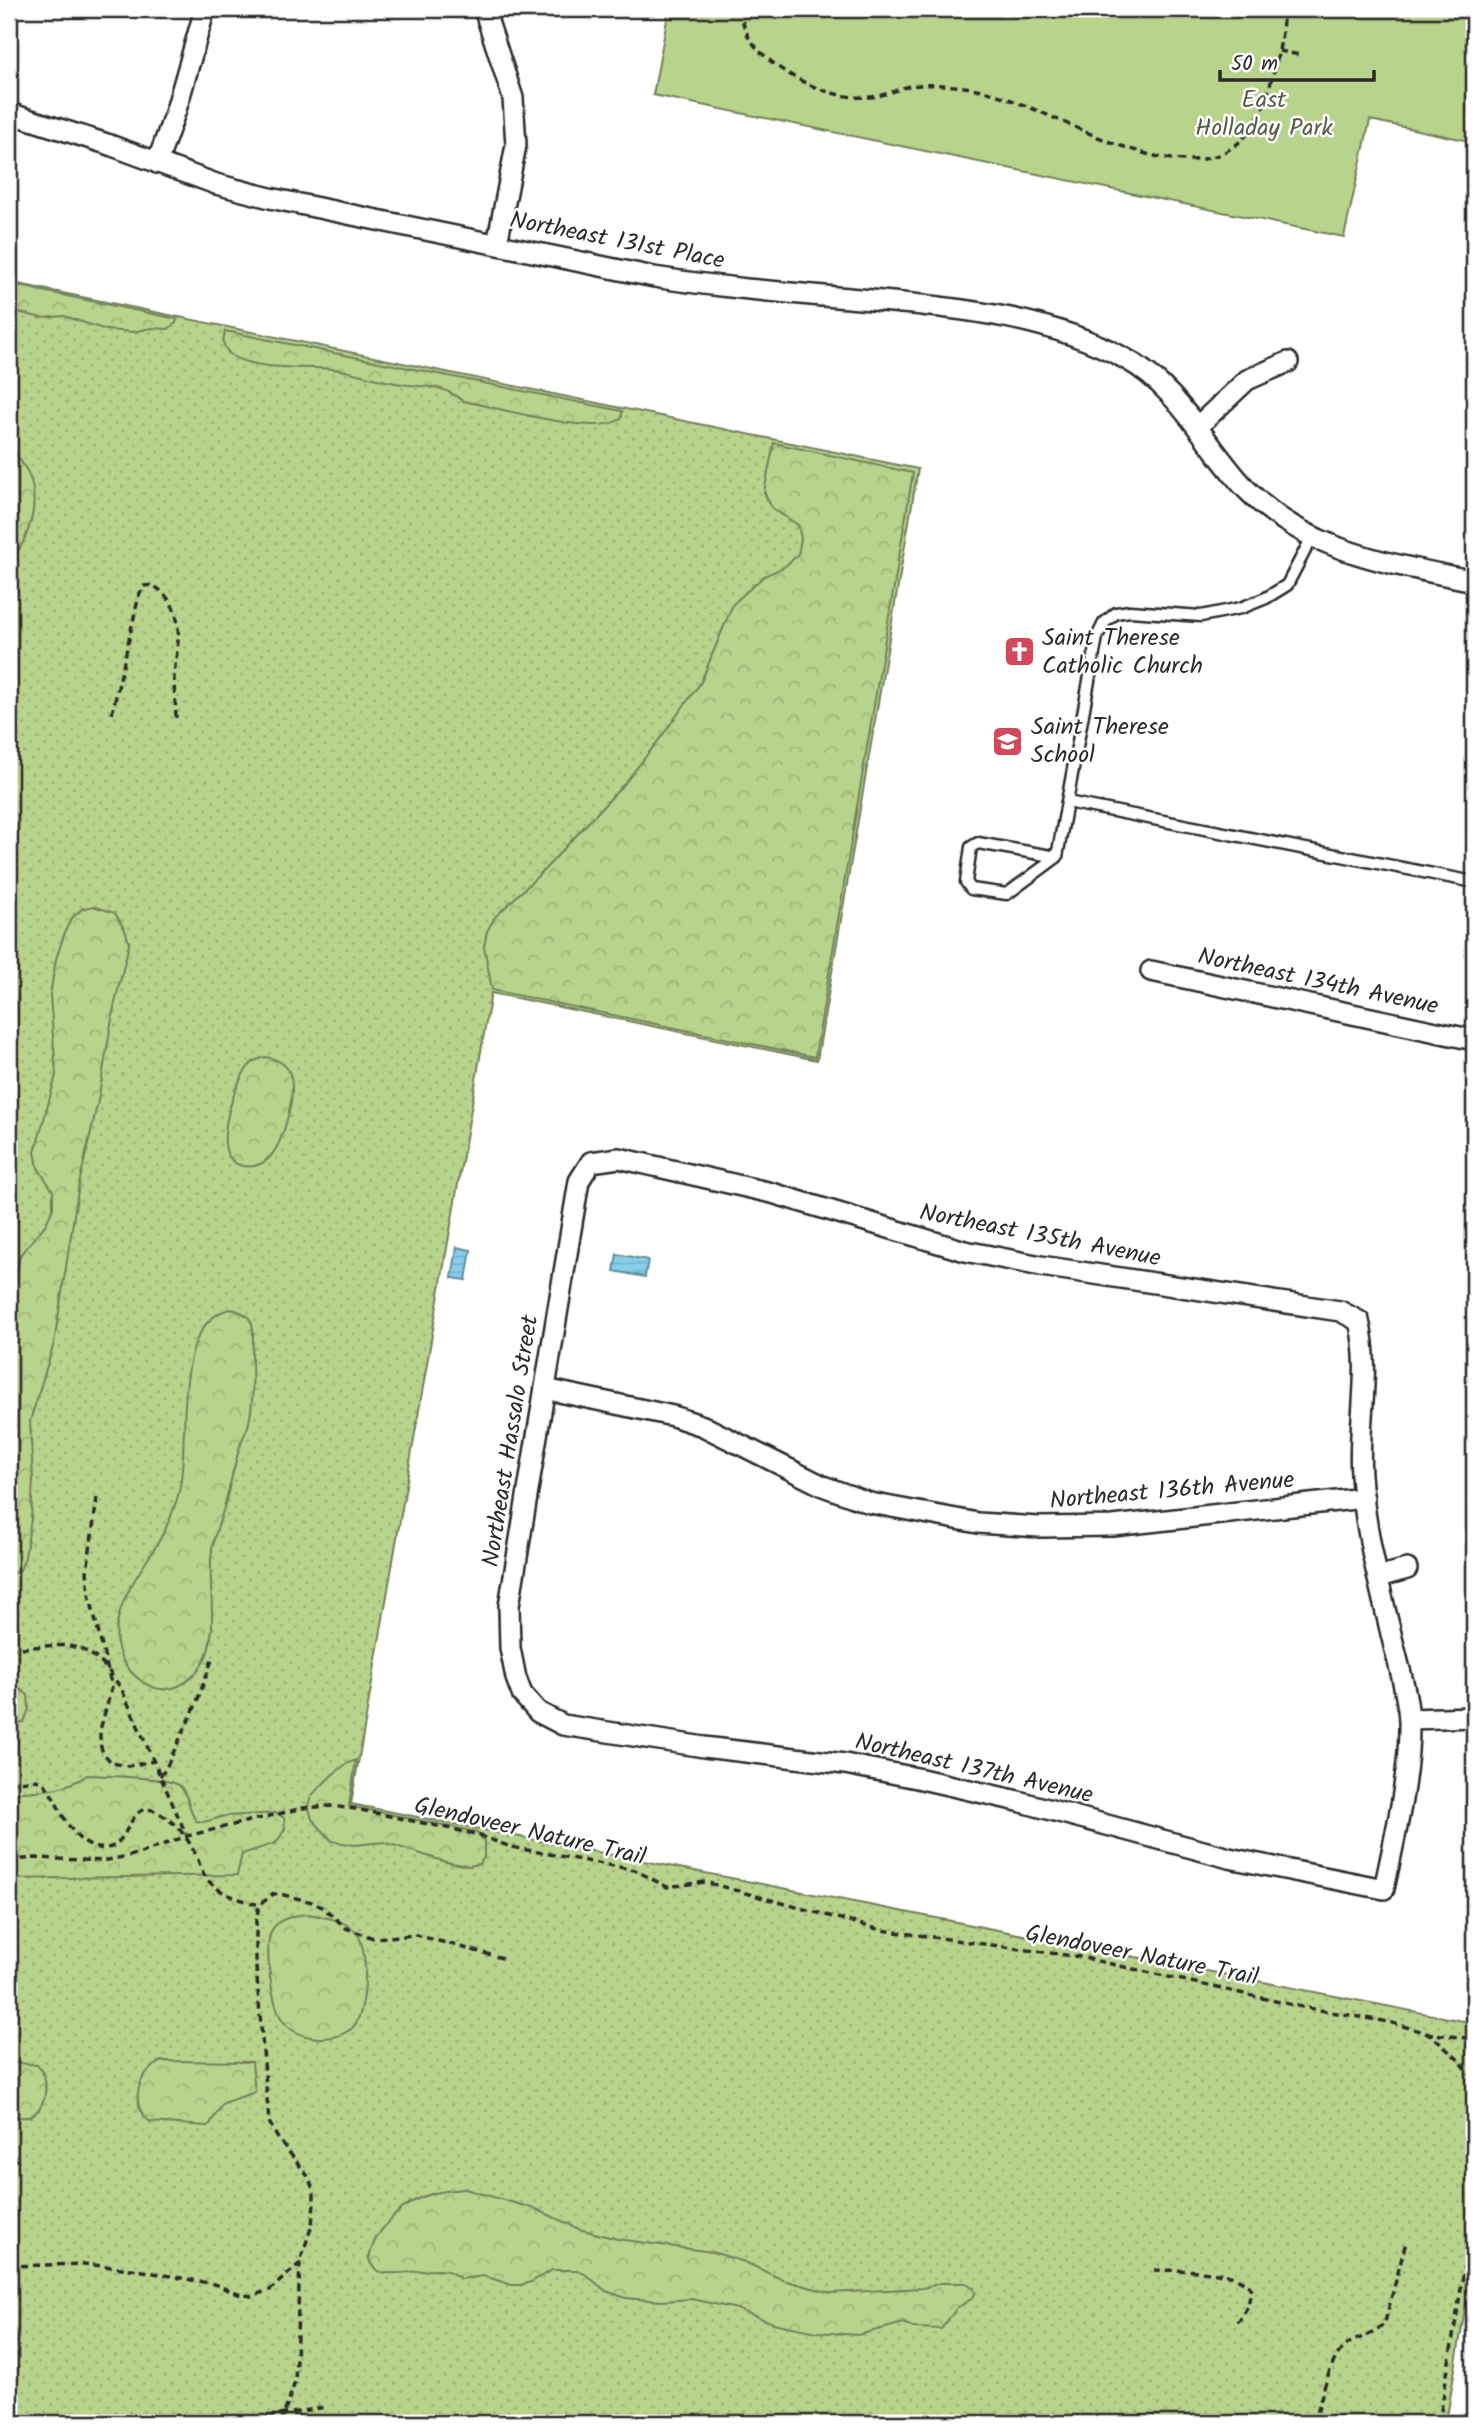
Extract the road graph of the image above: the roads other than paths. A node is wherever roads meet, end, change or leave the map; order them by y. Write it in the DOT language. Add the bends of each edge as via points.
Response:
graph roads {
  1 [pos="205,9"];
  2 [pos="484,9"];
  3 [pos="9,113"];
  4 [pos="157,163"];
  5 [pos="497,244"];
  6 [pos="1288,362"];
  7 [pos="1197,427"];
  8 [pos="1312,537"];
  9 [pos="1474,581"];
  10 [pos="1067,802"];
  11 [pos="1058,857"];
  12 [pos="1474,882"];
  13 [pos="1151,971"];
  14 [pos="1474,1040"];
  15 [pos="591,1162"];
  16 [pos="545,1389"];
  17 [pos="1364,1498"];
  18 [pos="1407,1569"];
  19 [pos="1378,1577"];
  20 [pos="1474,1717"];
  21 [pos="550,1719"];
  22 [pos="1409,1719"];
  1 -- 4 [label="street"];
  2 -- 5 [label="street" via="513,98 516,145"];
  3 -- 4 [label="street, Northeast 131st Place"];
  4 -- 5 [label="street, Northeast 131st Place" via="270,198"];
  5 -- 7 [label="street, Northeast 131st Place" via="716,286 945,307 1032,321 1128,360 1161,386"];
  6 -- 7 [label="street" via="1247,380"];
  7 -- 8 [label="street, Northeast 131st Place" via="1249,492"];
  8 -- 9 [label="street, Northeast 131st Place" via="1373,560"];
  8 -- 10 [label="lane" via="1287,585 1255,603 1201,616 1123,612 1104,623 1097,637"];
  10 -- 11 [label="lane"];
  10 -- 12 [label="lane"];
  11 -- 11 [label="lane" via="1007,894 967,886 971,848 978,843"];
  13 -- 14 [label="street, Northeast 134th Avenue"];
  15 -- 16 [label="street, Northeast Hassalo Street" via="579,1181"];
  15 -- 17 [label="street, Northeast 135th Avenue" via="619,1158 772,1193 965,1251 1340,1311 1359,1321 1364,1338"];
  16 -- 17 [label="street, Northeast 136th Avenue" via="703,1426 823,1486 870,1503 978,1523 1113,1526"];
  16 -- 21 [label="street, Northeast Hassalo Street" via="509,1606 516,1678 522,1694"];
  17 -- 19 [label="street"];
  18 -- 19 [label="street"];
  19 -- 22 [label="street"];
  20 -- 22 [label="street"];
  21 -- 22 [label="street, Northeast 137th Avenue" via="574,1728 917,1778 1229,1858 1384,1889 1398,1824"];
}
